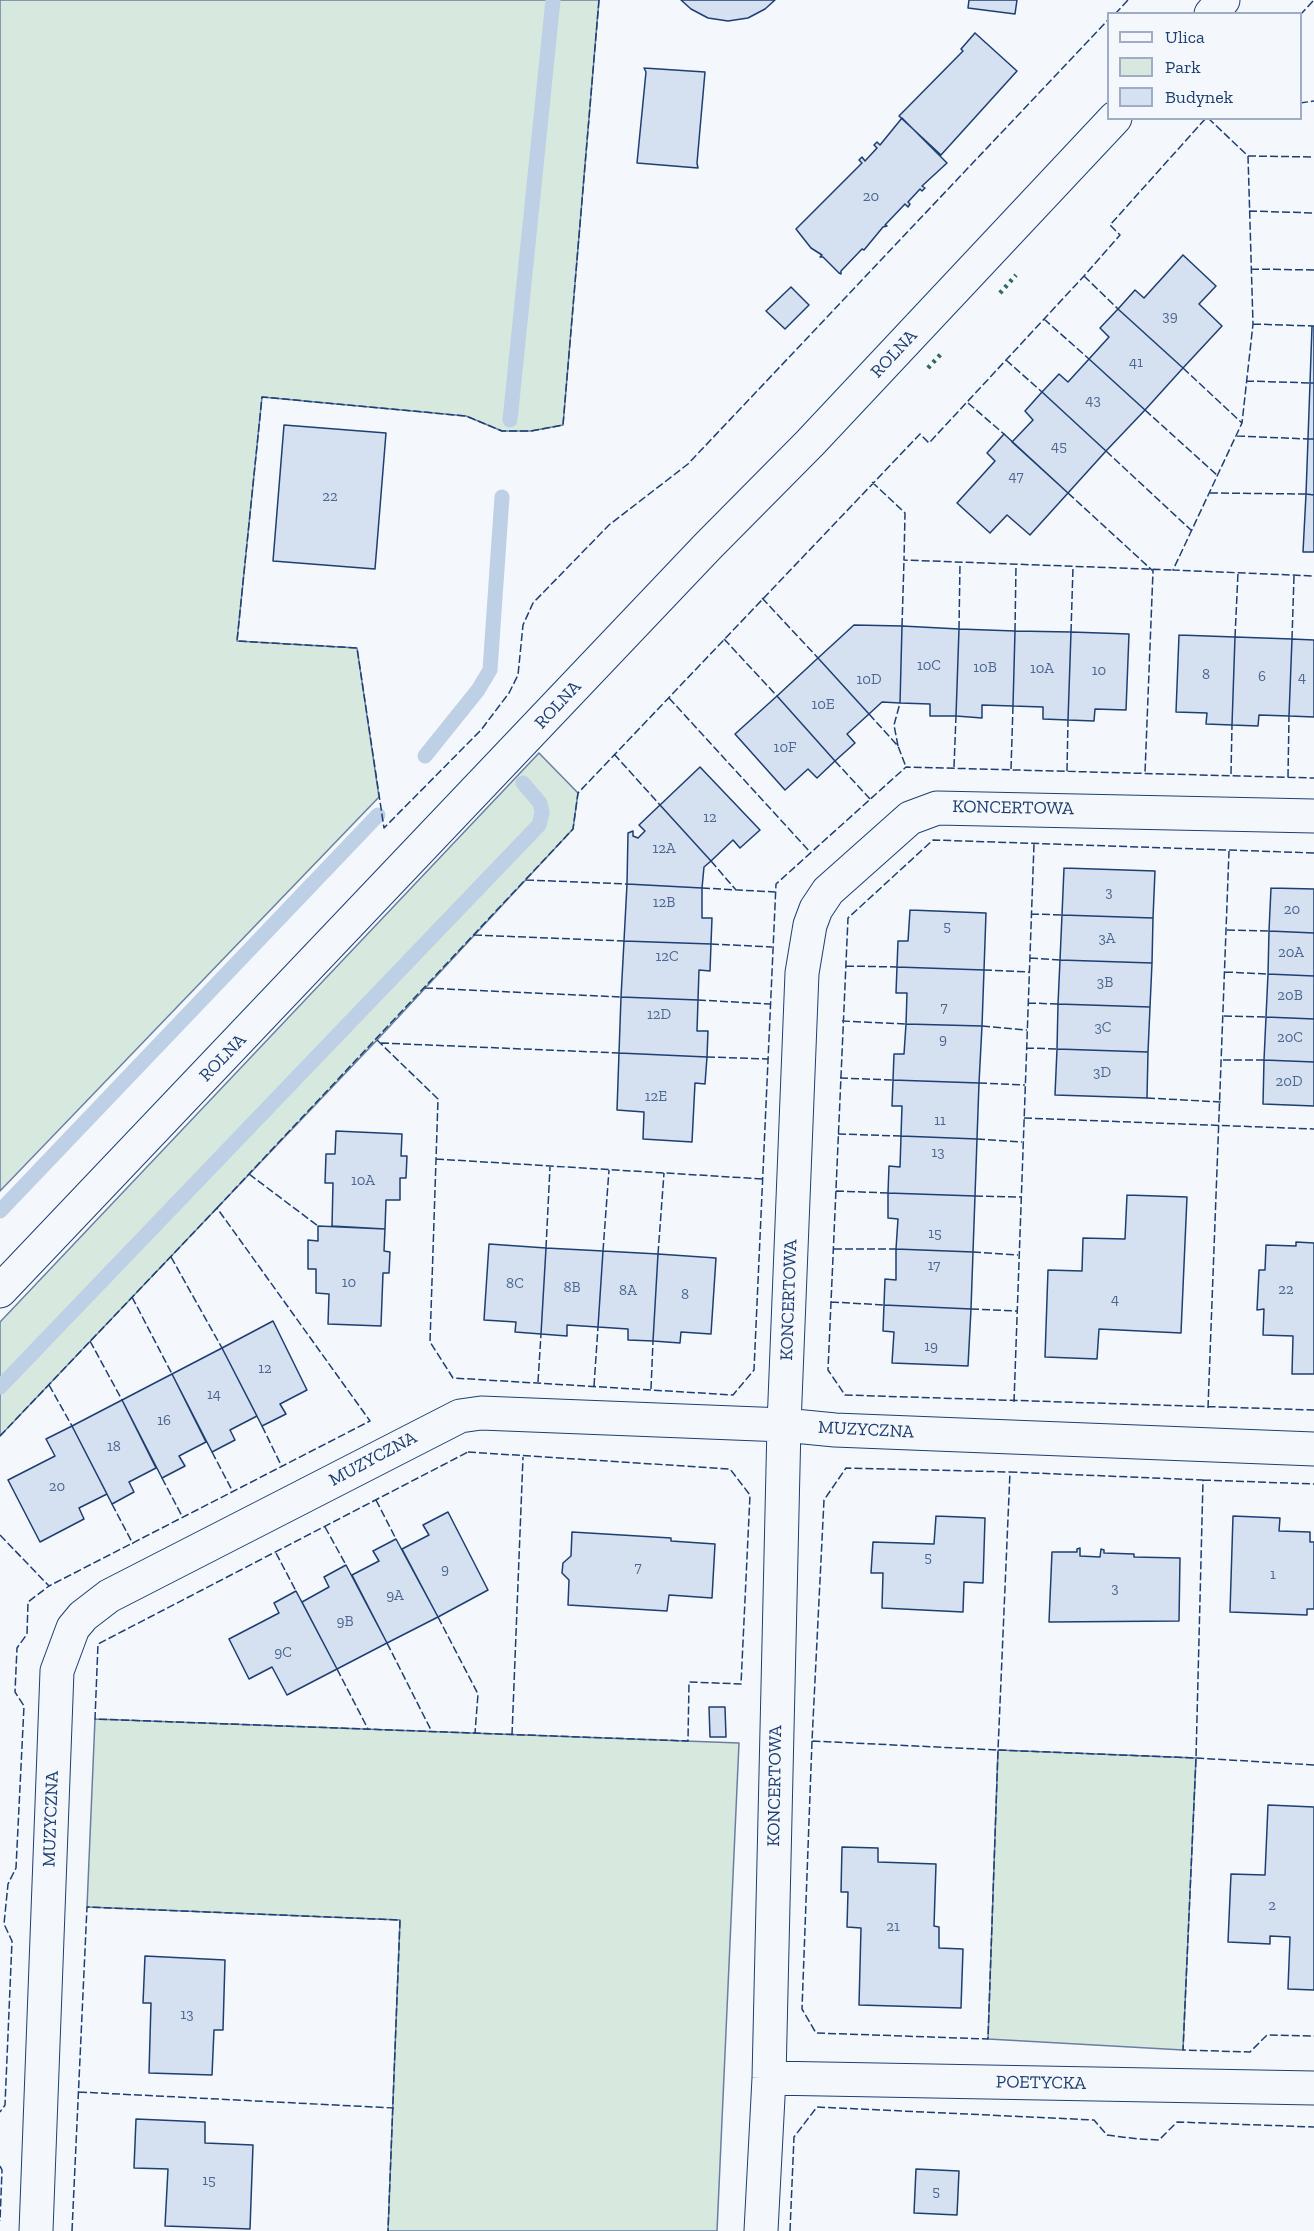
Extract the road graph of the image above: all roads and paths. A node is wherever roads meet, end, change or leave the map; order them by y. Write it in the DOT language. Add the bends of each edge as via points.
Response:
graph roads {
  1 [pos="1223,0"];
  2 [pos="1212,12"];
  3 [pos="1112,120"];
  4 [pos="1314,816"];
  5 [pos="0,1291"];
  6 [pos="784,1425"];
  7 [pos="1314,1449"];
  8 [pos="769,2078"];
  9 [pos="1314,2088"];
  10 [pos="36,2231"];
  11 [pos="761,2231"];
  1 -- 2 [label="street"];
  3 -- 5 [label="street, ROLNA" via="810,443"];
  4 -- 6 [label="street, KONCERTOWA" via="937,808 909,818 828,891 810,925 802,973"];
  6 -- 7 [label="street, MUZYCZNA"];
  6 -- 8 [label="street, KONCERTOWA"];
  6 -- 10 [label="street, MUZYCZNA" via="482,1413 460,1416 109,1596 82,1616 73,1628 57,1671"];
  8 -- 9 [label="street, POETYCKA"];
  8 -- 11 [label="street, KONCERTOWA"];
}
